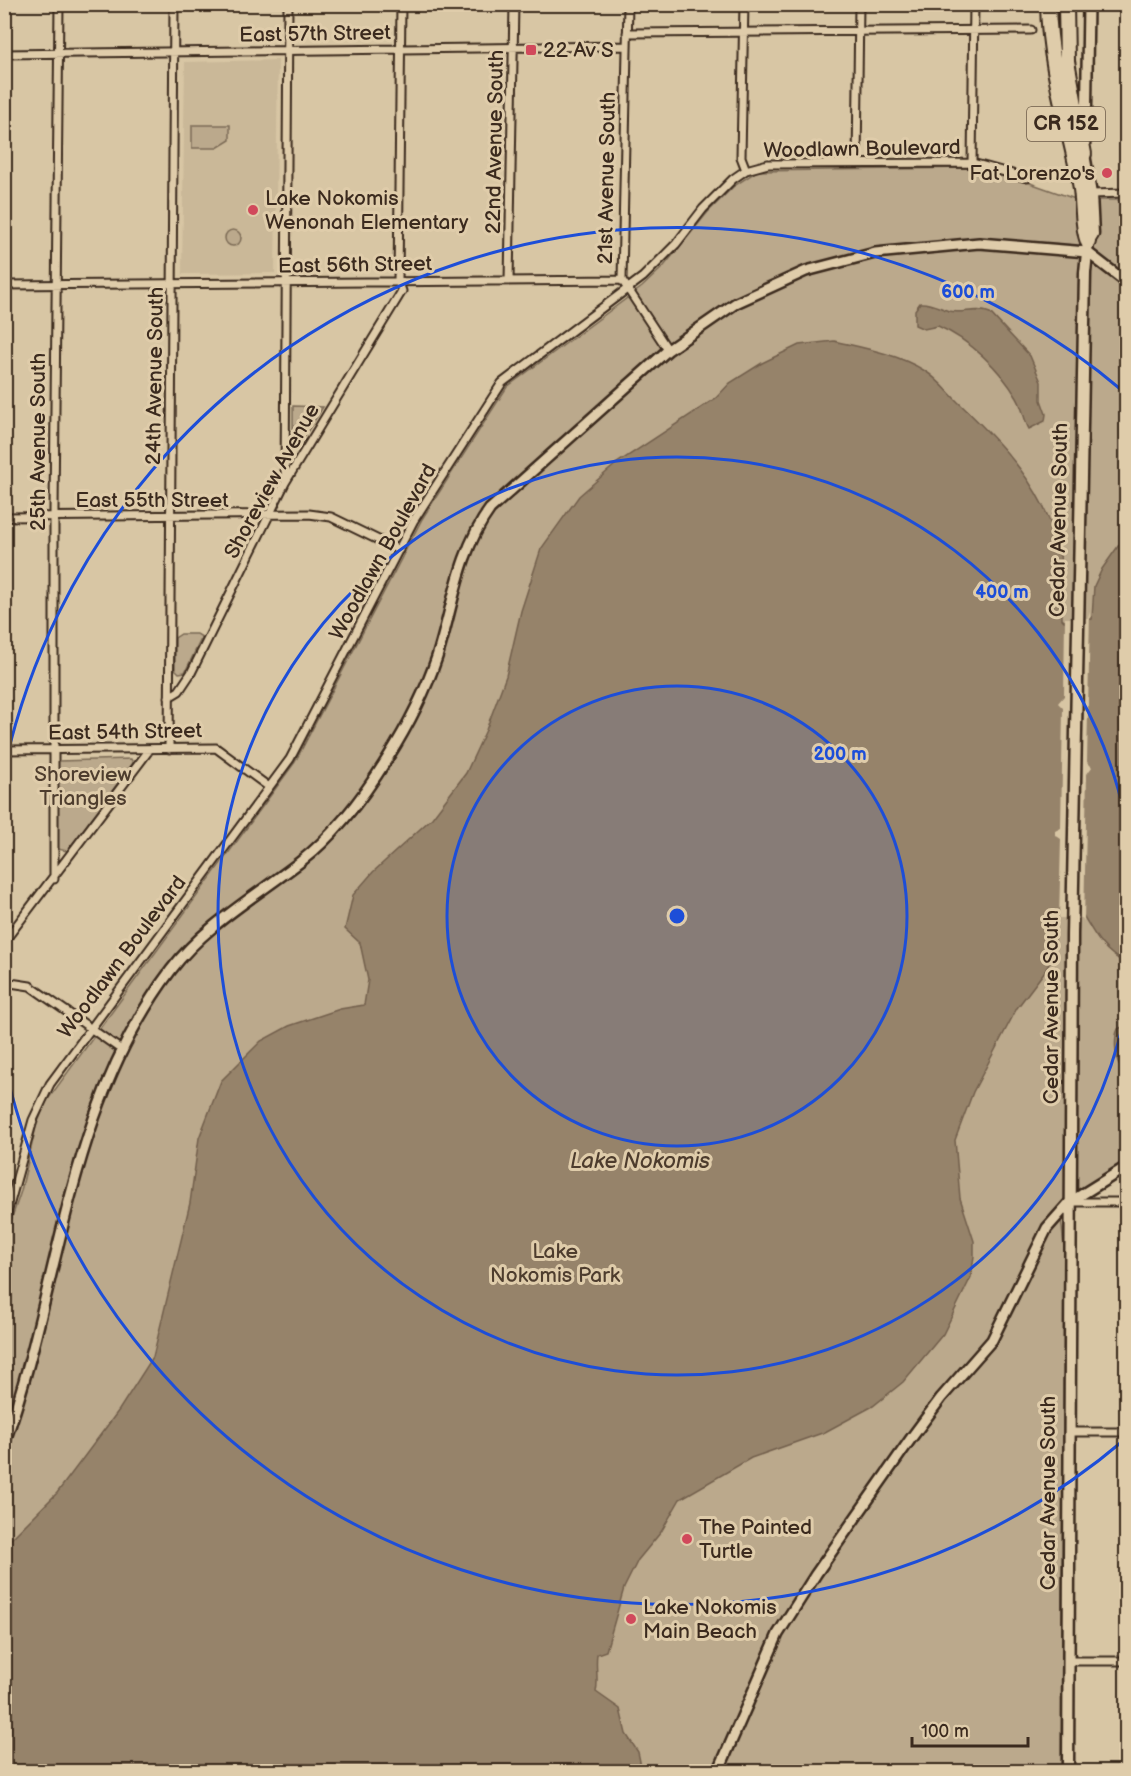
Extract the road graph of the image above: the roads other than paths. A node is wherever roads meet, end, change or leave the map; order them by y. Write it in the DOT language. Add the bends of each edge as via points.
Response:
graph roads {
  1 [pos="59,4"];
  2 [pos="174,4"];
  3 [pos="288,4"];
  4 [pos="401,4"];
  5 [pos="514,4"];
  6 [pos="628,4"];
  7 [pos="744,4"];
  8 [pos="859,4"];
  9 [pos="974,4"];
  10 [pos="1048,4"];
  11 [pos="1066,4"];
  12 [pos="1088,4"];
  13 [pos="974,30"];
  14 [pos="1031,30"];
  15 [pos="858,31"];
  16 [pos="743,32"];
  17 [pos="627,33"];
  18 [pos="627,46"];
  19 [pos="514,47"];
  20 [pos="400,49"];
  21 [pos="287,50"];
  22 [pos="174,52"];
  23 [pos="58,53"];
  24 [pos="4,54"];
  25 [pos="1084,154"];
  26 [pos="857,163"];
  27 [pos="972,163"];
  28 [pos="746,170"];
  29 [pos="1027,178"];
  30 [pos="1091,194"];
  31 [pos="1126,194"];
  32 [pos="1087,247"];
  33 [pos="509,280"];
  34 [pos="622,280"];
  35 [pos="398,281"];
  36 [pos="286,282"];
  37 [pos="1126,282"];
  38 [pos="172,284"];
  39 [pos="4,285"];
  40 [pos="56,285"];
  41 [pos="625,289"];
  42 [pos="668,350"];
  43 [pos="285,483"];
  44 [pos="269,515"];
  45 [pos="54,516"];
  46 [pos="170,516"];
  47 [pos="4,517"];
  48 [pos="399,550"];
  49 [pos="169,697"];
  50 [pos="150,749"];
  51 [pos="169,749"];
  52 [pos="4,750"];
  53 [pos="53,750"];
  54 [pos="269,787"];
  55 [pos="54,879"];
  56 [pos="4,942"];
  57 [pos="4,982"];
  58 [pos="89,1028"];
  59 [pos="123,1051"];
  60 [pos="1126,1167"];
  61 [pos="1070,1202"];
  62 [pos="1126,1202"];
  63 [pos="6,1214"];
  64 [pos="4,1224"];
  65 [pos="1069,1432"];
  66 [pos="1126,1432"];
  67 [pos="4,1444"];
  68 [pos="1068,1661"];
  69 [pos="1126,1661"];
  70 [pos="718,1772"];
  71 [pos="1068,1772"];
  1 -- 23 [label="street, 25th Avenue South"];
  2 -- 22 [label="street, 24th Avenue South"];
  3 -- 21 [label="street"];
  4 -- 20 [label="street, Shoreview Avenue"];
  5 -- 19 [label="street, 22nd Avenue South"];
  6 -- 17 [label="street, 21st Avenue South"];
  7 -- 16 [label="street"];
  8 -- 15 [label="street"];
  9 -- 13 [label="street"];
  10 -- 32 [label="highway, Cedar Avenue South / CR 152" via="1051,57 1080,184"];
  11 -- 25 [label="highway, Cedar Avenue South / CR 152" via="1067,61"];
  12 -- 25 [label="street"];
  13 -- 14 [label="street"];
  13 -- 15 [label="street"];
  13 -- 27 [label="street"];
  15 -- 16 [label="street"];
  15 -- 26 [label="street"];
  16 -- 17 [label="street"];
  16 -- 28 [label="street" via="741,157"];
  17 -- 18 [label="street, 21st Avenue South"];
  18 -- 19 [label="street, East 57th Street"];
  18 -- 34 [label="street, 21st Avenue South"];
  19 -- 20 [label="street, East 57th Street"];
  19 -- 33 [label="street, 22nd Avenue South"];
  20 -- 21 [label="street, East 57th Street"];
  20 -- 35 [label="street, Shoreview Avenue"];
  21 -- 22 [label="street, East 57th Street"];
  21 -- 36 [label="street"];
  22 -- 23 [label="street, East 57th Street"];
  22 -- 38 [label="street, 24th Avenue South"];
  23 -- 24 [label="street, East 57th Street"];
  23 -- 40 [label="street, 25th Avenue South"];
  25 -- 30 [label="main road, Cedar Avenue South / CR 152"];
  26 -- 27 [label="street, Woodlawn Boulevard"];
  26 -- 28 [label="street, Woodlawn Boulevard" via="768,164"];
  27 -- 29 [label="street, Woodlawn Boulevard"];
  28 -- 41 [label="street, Woodlawn Boulevard" via="703,209 660,262"];
  30 -- 31 [label="street"];
  30 -- 32 [label="main road, Cedar Avenue South / CR 152" via="1093,234"];
  32 -- 37 [label="street"];
  32 -- 42 [label="street" via="968,243 912,247 841,260 806,271 736,303"];
  32 -- 61 [label="main road, Cedar Avenue South / CR 152"];
  33 -- 34 [label="street, East 56th Street"];
  33 -- 35 [label="street, East 56th Street"];
  34 -- 41 [label="street"];
  35 -- 36 [label="street, East 56th Street"];
  35 -- 43 [label="street, Shoreview Avenue" via="400,296"];
  36 -- 38 [label="street, East 56th Street"];
  36 -- 43 [label="street"];
  38 -- 40 [label="street, East 56th Street"];
  38 -- 46 [label="street, 24th Avenue South"];
  39 -- 40 [label="street, East 56th Street"];
  40 -- 45 [label="street, 25th Avenue South"];
  41 -- 42 [label="street"];
  41 -- 48 [label="street, Woodlawn Boulevard" via="502,383"];
  42 -- 59 [label="street" via="490,510 466,554 437,658 420,702 383,766 354,807 302,861 204,936 172,968 139,1017"];
  43 -- 44 [label="street, Shoreview Avenue"];
  44 -- 46 [label="street, East 55th Street"];
  44 -- 48 [label="street, East 55th Street" via="331,517"];
  44 -- 49 [label="street, Shoreview Avenue" via="191,673 179,691"];
  45 -- 46 [label="street, East 55th Street"];
  45 -- 47 [label="street, East 55th Street"];
  45 -- 53 [label="street, 25th Avenue South"];
  46 -- 49 [label="street, 24th Avenue South"];
  48 -- 54 [label="street, Woodlawn Boulevard" via="307,729"];
  49 -- 51 [label="street, 24th Avenue South"];
  50 -- 51 [label="street, East 54th Street"];
  50 -- 53 [label="street, East 54th Street"];
  50 -- 55 [label="street"];
  51 -- 54 [label="street, East 54th Street" via="216,748"];
  52 -- 53 [label="street, East 54th Street"];
  53 -- 55 [label="street, 25th Avenue South"];
  54 -- 58 [label="street, Woodlawn Boulevard"];
  55 -- 56 [label="street"];
  57 -- 58 [label="street" via="30,986"];
  58 -- 59 [label="street"];
  58 -- 63 [label="street, Woodlawn Boulevard" via="38,1107"];
  59 -- 67 [label="street" via="73,1182 33,1357"];
  60 -- 61 [label="street"];
  61 -- 62 [label="street"];
  61 -- 65 [label="main road, Cedar Avenue South / CR 152"];
  61 -- 70 [label="street" via="1040,1240 1008,1313 987,1348 912,1437 784,1624"];
  63 -- 64 [label="street, Woodlawn Boulevard"];
  65 -- 66 [label="street"];
  65 -- 68 [label="main road, Cedar Avenue South / CR 152"];
  68 -- 69 [label="street"];
  68 -- 71 [label="main road, Cedar Avenue South / CR 152"];
}
